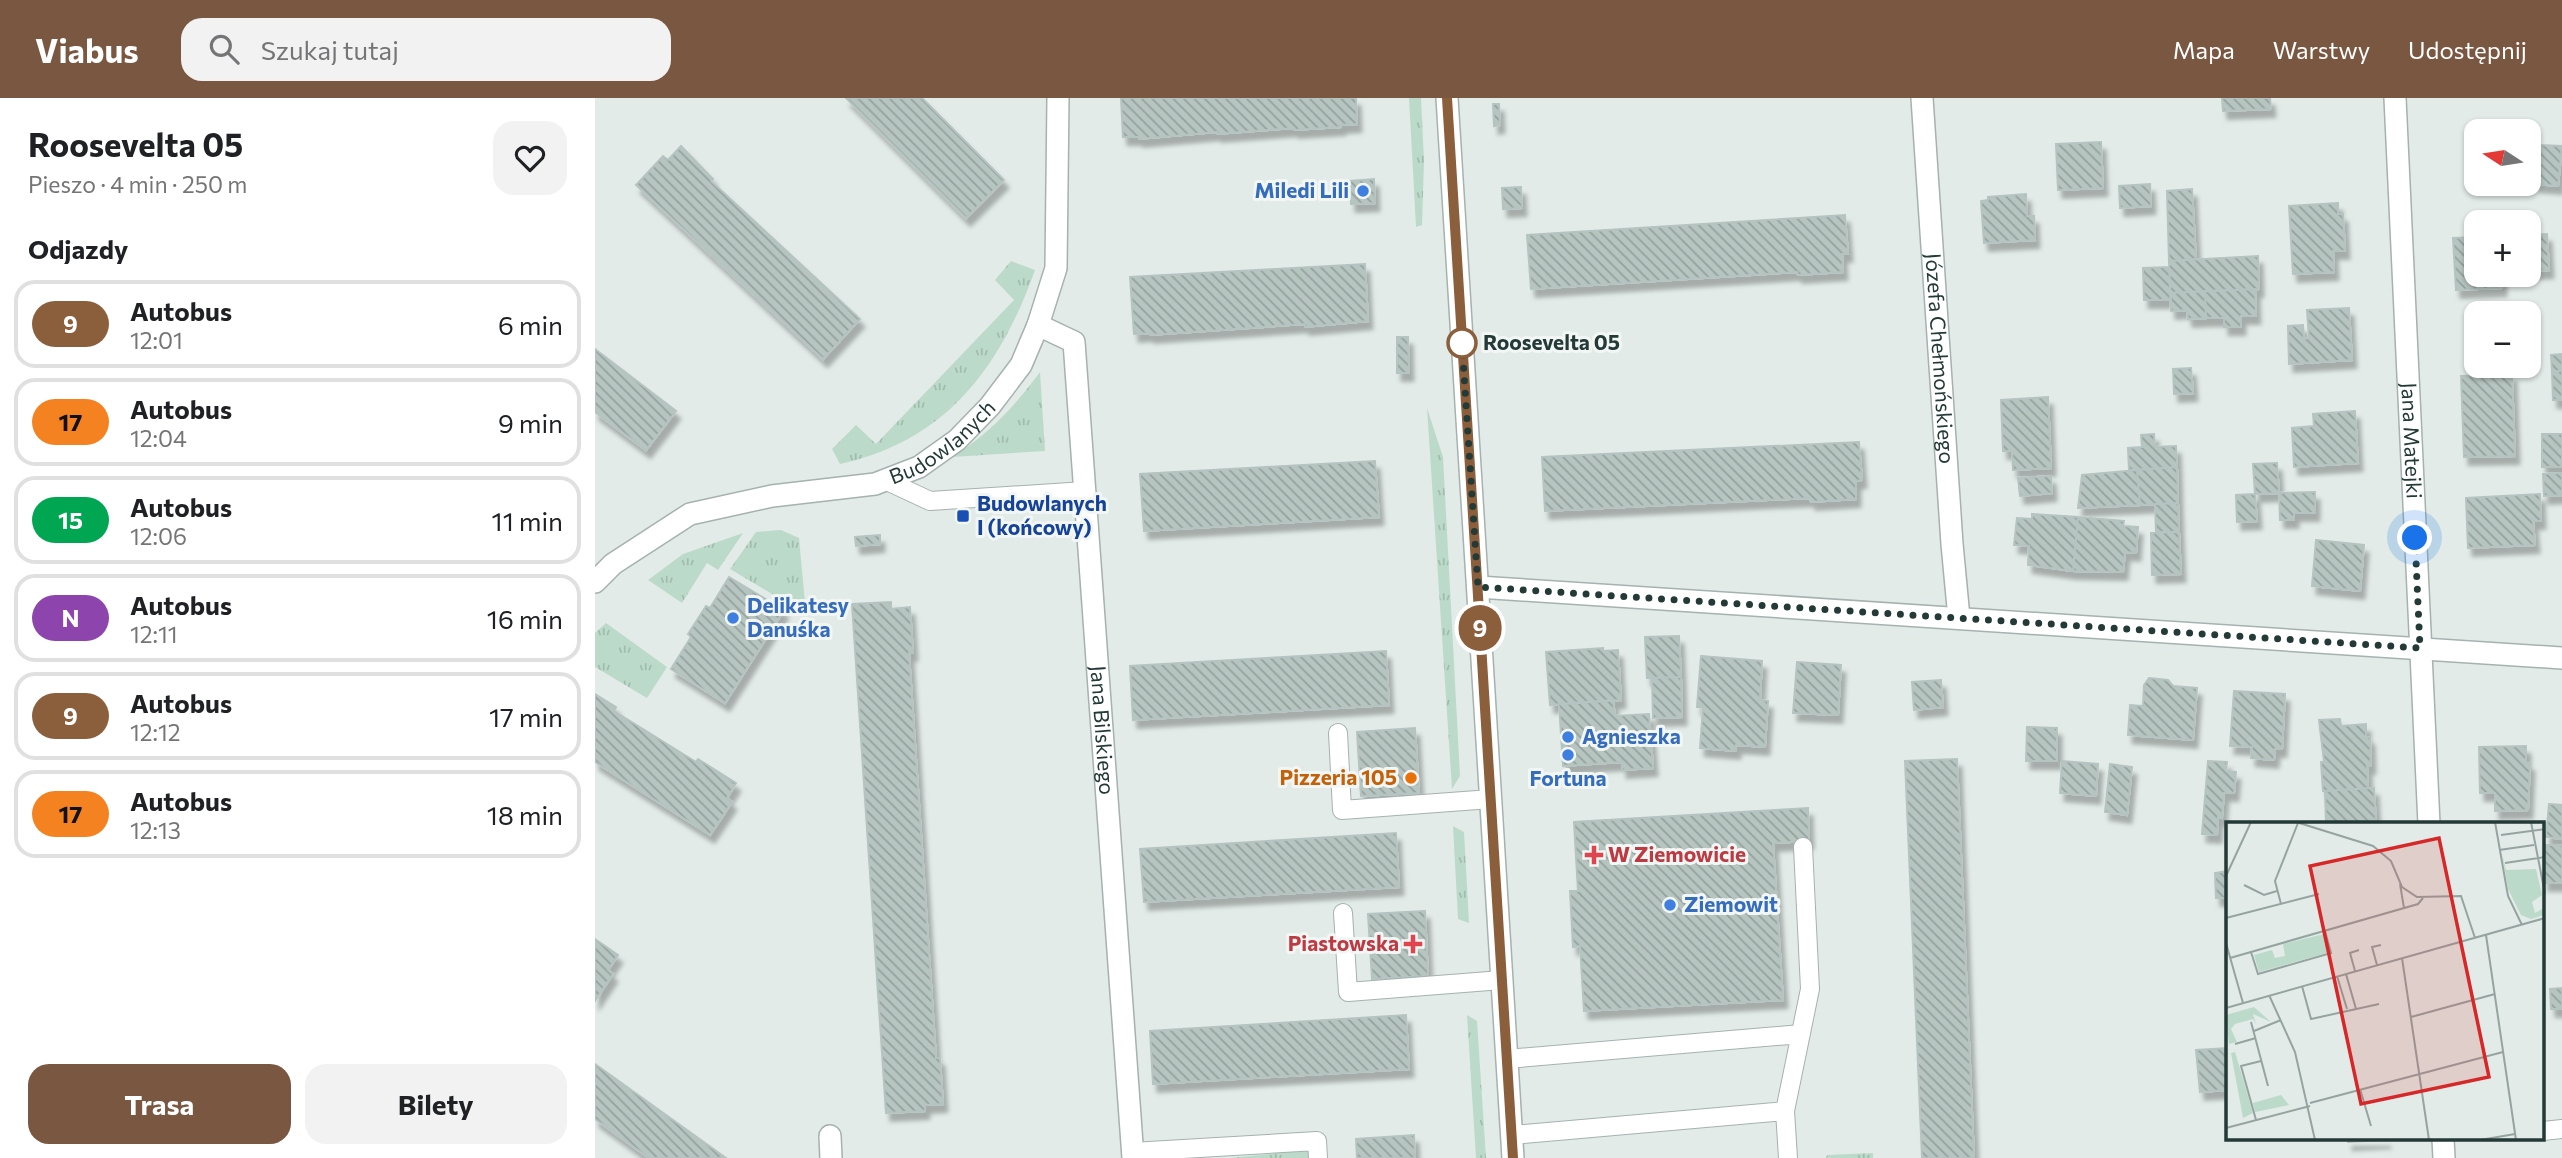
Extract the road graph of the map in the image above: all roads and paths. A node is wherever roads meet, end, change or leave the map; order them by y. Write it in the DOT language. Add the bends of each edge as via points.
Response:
graph roads {
  1 [pos="1058,98"];
  2 [pos="1447,98"];
  3 [pos="1922,98"];
  4 [pos="2395,98"];
  5 [pos="1038,325"];
  6 [pos="885,480"];
  7 [pos="1086,491"];
  8 [pos="595,582"];
  9 [pos="1478,587"];
  10 [pos="1959,618"];
  11 [pos="2420,648"];
  12 [pos="2562,658"];
  13 [pos="1338,733"];
  14 [pos="1491,799"];
  15 [pos="2428,822"];
  16 [pos="1803,847"];
  17 [pos="1343,913"];
  18 [pos="1502,980"];
  19 [pos="1801,1034"];
  20 [pos="1507,1059"];
  21 [pos="1785,1111"];
  22 [pos="1512,1135"];
  23 [pos="830,1136"];
  24 [pos="2443,1140"];
  25 [pos="1133,1155"];
  26 [pos="831,1158"];
  27 [pos="1318,1158"];
  28 [pos="1513,1158"];
  29 [pos="1788,1158"];
  30 [pos="2444,1158"];
  1 -- 5 [label="street, Budowlanych" via="1056,268"];
  2 -- 9 [label="street"];
  3 -- 10 [label="street, Józefa Chełmońskiego"];
  4 -- 11 [label="street, Jana Matejki"];
  5 -- 6 [label="street, Budowlanych" via="1021,365 957,440 919,467"];
  5 -- 7 [label="street, Jana Bilskiego" via="1074,342"];
  6 -- 7 [label="lane" via="930,501"];
  6 -- 8 [label="street, Budowlanych" via="772,496 690,514 613,564"];
  7 -- 25 [label="street, Jana Bilskiego"];
  9 -- 10 [label="street"];
  9 -- 14 [label="street"];
  10 -- 11 [label="street"];
  11 -- 12 [label="street"];
  11 -- 15 [label="street, Jana Matejki"];
  13 -- 14 [label="lane" via="1342,810"];
  14 -- 18 [label="street"];
  16 -- 19 [label="lane" via="1810,989"];
  17 -- 18 [label="lane" via="1348,992"];
  18 -- 20 [label="street"];
  19 -- 20 [label="lane"];
  19 -- 21 [label="lane"];
  20 -- 22 [label="street"];
  21 -- 22 [label="lane"];
  21 -- 29 [label="lane"];
  22 -- 28 [label="street"];
  23 -- 26 [label="street"];
  24 -- 30 [label="street"];
  25 -- 27 [label="lane" via="1317,1140"];
}
